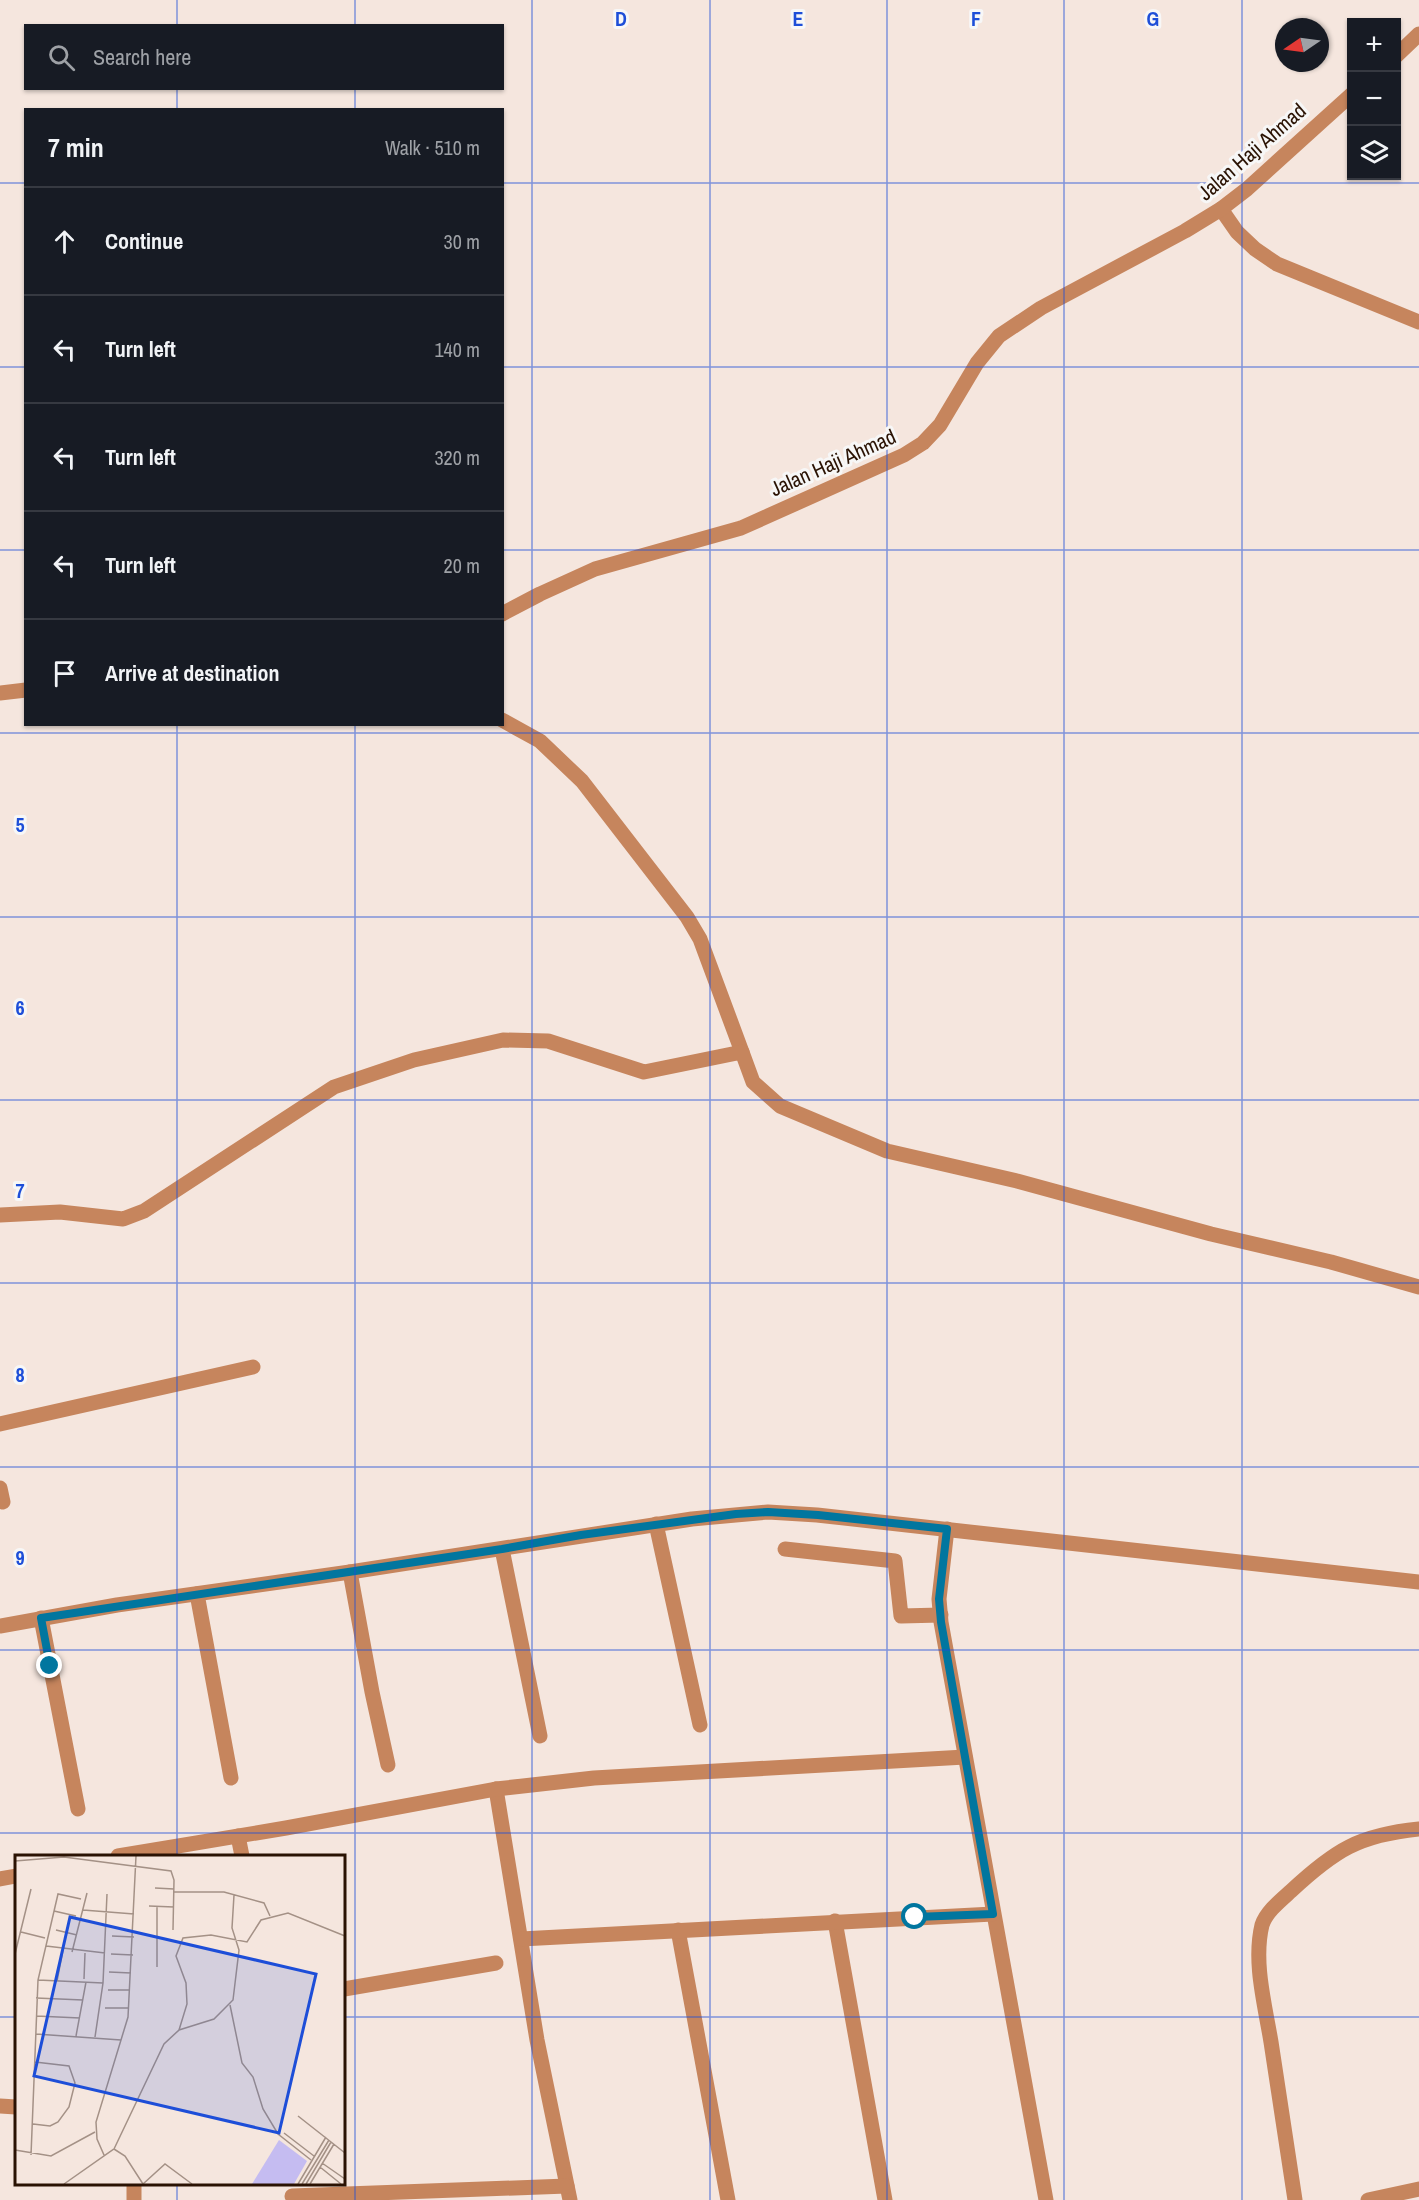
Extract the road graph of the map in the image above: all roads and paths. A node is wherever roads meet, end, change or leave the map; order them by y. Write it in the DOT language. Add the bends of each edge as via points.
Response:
graph roads {
  1 [pos="1419,34"];
  2 [pos="1401,51"];
  3 [pos="1347,99"];
  4 [pos="1221,209"];
  5 [pos="1419,322"];
  6 [pos="504,614"];
  7 [pos="24,690"];
  8 [pos="0,693"];
  9 [pos="504,721"];
  10 [pos="742,1052"];
  11 [pos="0,1215"];
  12 [pos="1419,1287"];
  13 [pos="253,1367"];
  14 [pos="0,1424"];
  15 [pos="656,1524"];
  16 [pos="947,1529"];
  17 [pos="502,1549"];
  18 [pos="785,1549"];
  19 [pos="350,1572"];
  20 [pos="1419,1582"];
  21 [pos="196,1593"];
  22 [pos="941,1615"];
  23 [pos="41,1618"];
  24 [pos="0,1626"];
  25 [pos="700,1725"];
  26 [pos="540,1736"];
  27 [pos="965,1756"];
  28 [pos="388,1765"];
  29 [pos="231,1778"];
  30 [pos="495,1789"];
  31 [pos="78,1809"];
  32 [pos="1419,1829"];
  33 [pos="238,1836"];
  34 [pos="129,1855"];
  35 [pos="242,1855"];
  36 [pos="15,1876"];
  37 [pos="0,1879"];
  38 [pos="993,1914"];
  39 [pos="835,1921"];
  40 [pos="678,1930"];
  41 [pos="521,1939"];
  42 [pos="496,1963"];
  43 [pos="345,1989"];
  44 [pos="0,2106"];
  45 [pos="15,2107"];
  46 [pos="1419,2189"];
  47 [pos="292,2193"];
  48 [pos="568,2193"];
  49 [pos="728,2200"];
  50 [pos="885,2200"];
  51 [pos="1046,2200"];
  52 [pos="1295,2200"];
  53 [pos="1368,2200"];
  1 -- 2 [label="street"];
  3 -- 4 [label="street, Jalan Haji Ahmad"];
  4 -- 5 [label="street" via="1237,232 1277,264"];
  4 -- 6 [label="street, Jalan Haji Ahmad" via="1041,308 999,336 977,363 940,425 904,455 741,528 595,569"];
  7 -- 8 [label="street"];
  9 -- 10 [label="street" via="540,741 582,781 680,908 700,939"];
  10 -- 11 [label="street" via="644,1072 548,1041 503,1040 414,1060 333,1087 144,1211 123,1219 60,1212"];
  10 -- 12 [label="street" via="753,1082 780,1106 887,1151 1017,1181"];
  13 -- 14 [label="street"];
  15 -- 16 [label="street" via="768,1512"];
  15 -- 17 [label="street"];
  15 -- 25 [label="street"];
  16 -- 20 [label="street"];
  16 -- 22 [label="street" via="939,1599"];
  17 -- 19 [label="street"];
  17 -- 26 [label="street"];
  18 -- 22 [label="street" via="895,1561 901,1616"];
  19 -- 21 [label="street"];
  19 -- 28 [label="street"];
  21 -- 23 [label="street"];
  21 -- 29 [label="street"];
  22 -- 27 [label="street"];
  23 -- 24 [label="street"];
  23 -- 31 [label="street"];
  27 -- 30 [label="street" via="594,1778"];
  27 -- 38 [label="street"];
  30 -- 33 [label="street"];
  30 -- 41 [label="street"];
  32 -- 52 [label="street" via="1366,1838 1334,1854 1276,1905 1263,1922 1258,1945 1262,1985"];
  33 -- 34 [label="street"];
  33 -- 35 [label="street"];
  36 -- 37 [label="street"];
  38 -- 39 [label="street"];
  38 -- 51 [label="street"];
  39 -- 40 [label="street"];
  39 -- 50 [label="street"];
  40 -- 41 [label="street"];
  40 -- 49 [label="street"];
  41 -- 48 [label="street"];
  42 -- 43 [label="street"];
  44 -- 45 [label="street"];
  46 -- 53 [label="street"];
  47 -- 48 [label="street"];
}
